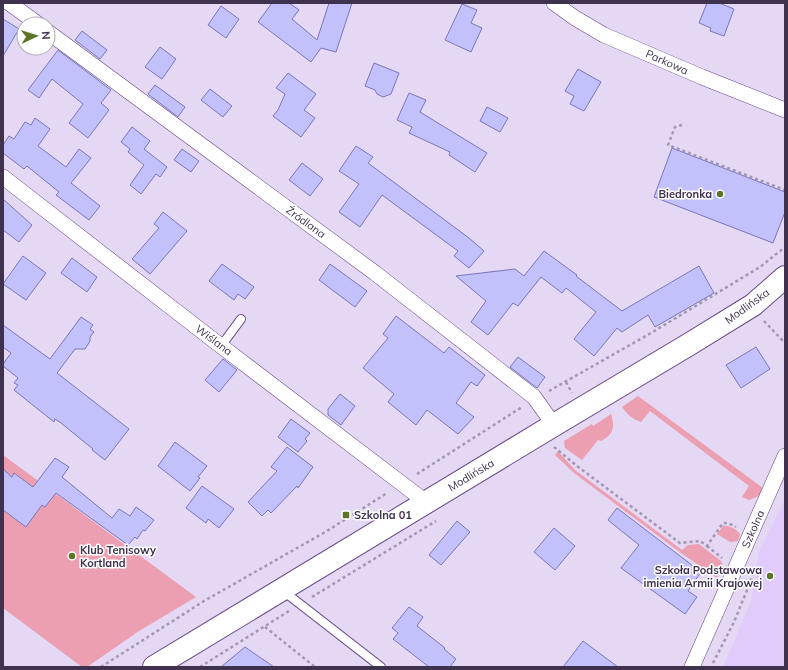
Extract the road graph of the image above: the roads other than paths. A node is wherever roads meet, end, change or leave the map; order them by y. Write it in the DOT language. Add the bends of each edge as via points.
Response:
graph roads {
  1 [pos="9,3"];
  2 [pos="554,3"];
  3 [pos="27,16"];
  4 [pos="56,38"];
  5 [pos="785,110"];
  6 [pos="3,176"];
  7 [pos="785,277"];
  8 [pos="241,319"];
  9 [pos="221,346"];
  10 [pos="554,425"];
  11 [pos="785,456"];
  12 [pos="780,481"];
  13 [pos="426,502"];
  14 [pos="281,589"];
  15 [pos="154,667"];
  16 [pos="381,667"];
  17 [pos="692,667"];
  1 -- 3 [label="street"];
  2 -- 5 [label="street, Parkowa" via="604,35"];
  4 -- 10 [label="street, Źródlana" via="375,273 536,398"];
  6 -- 9 [label="street, Wiślana"];
  7 -- 10 [label="main road, Modlińska" via="753,305"];
  8 -- 9 [label="lane"];
  9 -- 13 [label="street, Wiślana"];
  10 -- 13 [label="main road, Modlińska"];
  11 -- 12 [label="street, Szkolna"];
  12 -- 17 [label="street, Szkolna" via="751,534"];
  13 -- 14 [label="main road, Modlińska"];
  14 -- 15 [label="main road, Modlińska"];
  14 -- 16 [label="lane"];
}
